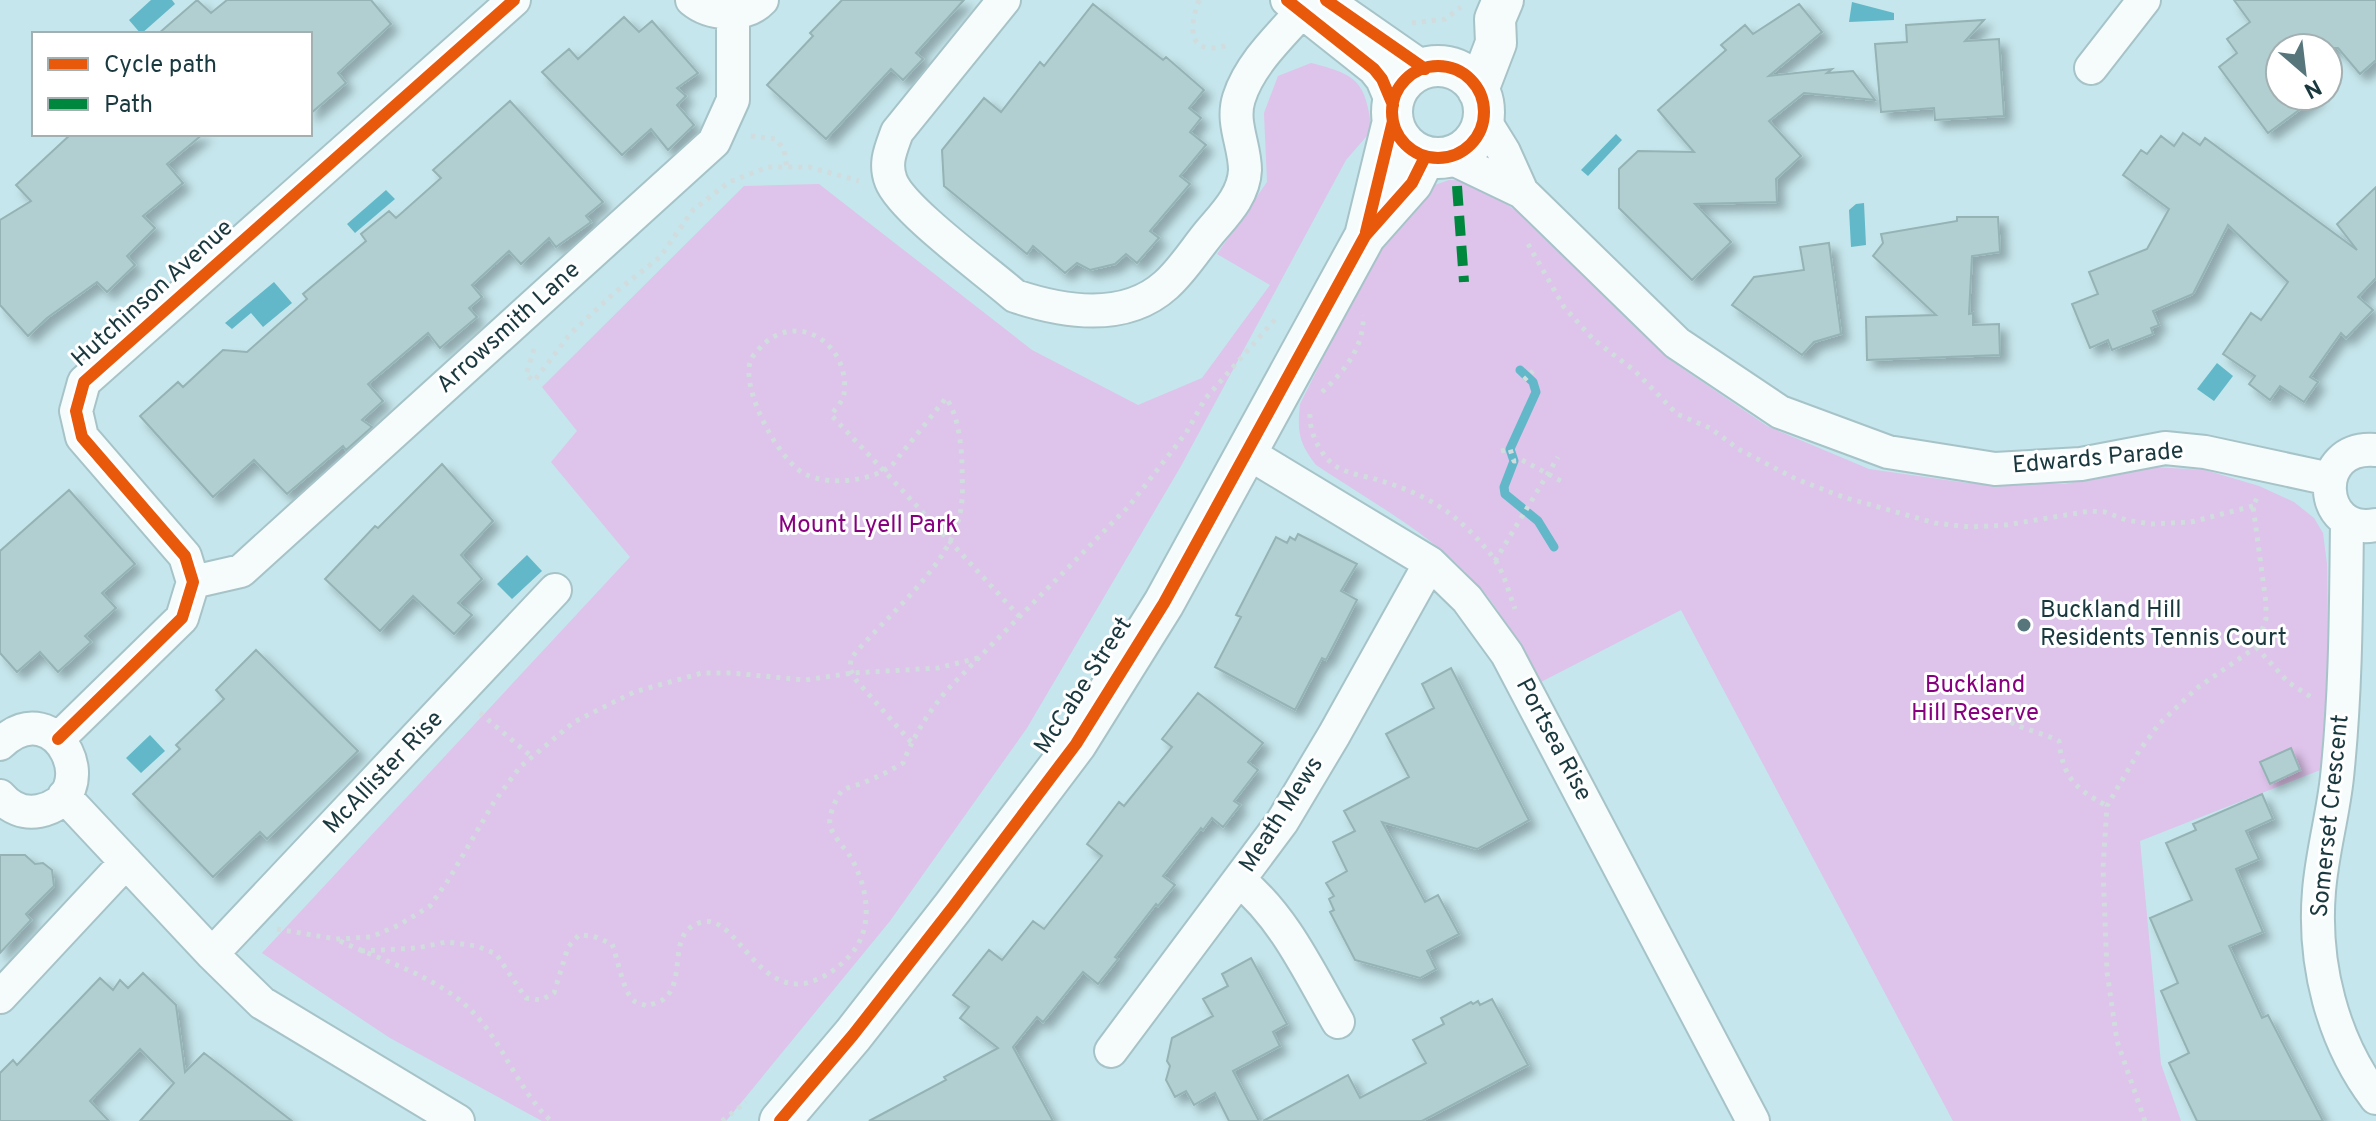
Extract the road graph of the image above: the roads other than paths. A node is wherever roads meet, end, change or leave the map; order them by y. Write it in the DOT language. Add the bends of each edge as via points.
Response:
graph roads {
  1 [pos="514,0"];
  2 [pos="692,0"];
  3 [pos="1004,0"];
  4 [pos="2144,0"];
  5 [pos="1306,3"];
  6 [pos="748,6"];
  7 [pos="1488,7"];
  8 [pos="1435,68"];
  9 [pos="2091,68"];
  10 [pos="1481,104"];
  11 [pos="1393,113"];
  12 [pos="1437,157"];
  13 [pos="1522,192"];
  14 [pos="1365,236"];
  15 [pos="2376,450"];
  16 [pos="1248,453"];
  17 [pos="2330,479"];
  18 [pos="2361,523"];
  19 [pos="1430,563"];
  20 [pos="193,582"];
  21 [pos="555,590"];
  22 [pos="58,739"];
  23 [pos="0,744"];
  24 [pos="0,796"];
  25 [pos="64,796"];
  26 [pos="126,862"];
  27 [pos="1239,880"];
  28 [pos="212,954"];
  29 [pos="0,997"];
  30 [pos="1338,1022"];
  31 [pos="1111,1051"];
  32 [pos="2376,1098"];
  33 [pos="763,1111"];
  34 [pos="451,1119"];
  35 [pos="1753,1121"];
  1 -- 20 [label="street, Hutchinson Avenue" via="84,382 76,411 82,437 185,556"];
  2 -- 6 [label="street" via="702,9"];
  3 -- 5 [label="street" via="897,132 887,159 891,180 903,201 1015,296 1107,312 1138,303 1166,285 1236,201 1245,171 1236,118 1239,99 1247,79"];
  4 -- 9 [label="street"];
  5 -- 8 [label="street"];
  5 -- 11 [label="street" via="1382,79"];
  6 -- 20 [label="street, Arrowsmith Lane" via="733,100 714,142 241,571"];
  7 -- 8 [label="street, McCabe Street" via="1472,33"];
  7 -- 10 [label="street, McCabe Street" via="1496,43"];
  8 -- 10 [label="street" via="1458,71 1469,79"];
  8 -- 11 [label="street, McCabe Street" via="1404,82"];
  10 -- 12 [label="street, McCabe Street" via="1472,142 1462,151"];
  10 -- 13 [label="street, Edwards Parade"];
  11 -- 12 [label="street" via="1396,133 1404,143"];
  11 -- 14 [label="street, McCabe Street"];
  12 -- 13 [label="street, Edwards Parade"];
  12 -- 14 [label="street, McCabe Street"];
  13 -- 17 [label="street, Edwards Parade" via="1677,343 1780,412 1888,452 1995,469 2081,464 2165,448"];
  14 -- 16 [label="street, McCabe Street"];
  15 -- 17 [label="street" via="2348,454"];
  16 -- 19 [label="street, Portsea Rise"];
  16 -- 33 [label="street, McCabe Street" via="1164,603 1076,744 917,954"];
  17 -- 18 [label="street, Somerset Crescent" via="2333,505"];
  18 -- 32 [label="street, Somerset Crescent" via="2337,779 2319,892 2321,968 2336,1024"];
  19 -- 27 [label="street, Meath Mews" via="1297,797"];
  19 -- 35 [label="street, Portsea Rise" via="1467,599 1507,654"];
  20 -- 22 [label="street" via="182,618"];
  21 -- 28 [label="street, McAllister Rise"];
  22 -- 23 [label="street" via="35,729 22,730"];
  22 -- 25 [label="street" via="67,748 73,772"];
  24 -- 25 [label="street" via="30,812 55,805"];
  25 -- 26 [label="street"];
  26 -- 28 [label="street"];
  26 -- 29 [label="street"];
  27 -- 30 [label="street" via="1274,914"];
  27 -- 31 [label="street, Meath Mews"];
  28 -- 34 [label="street" via="262,1003"];
}
